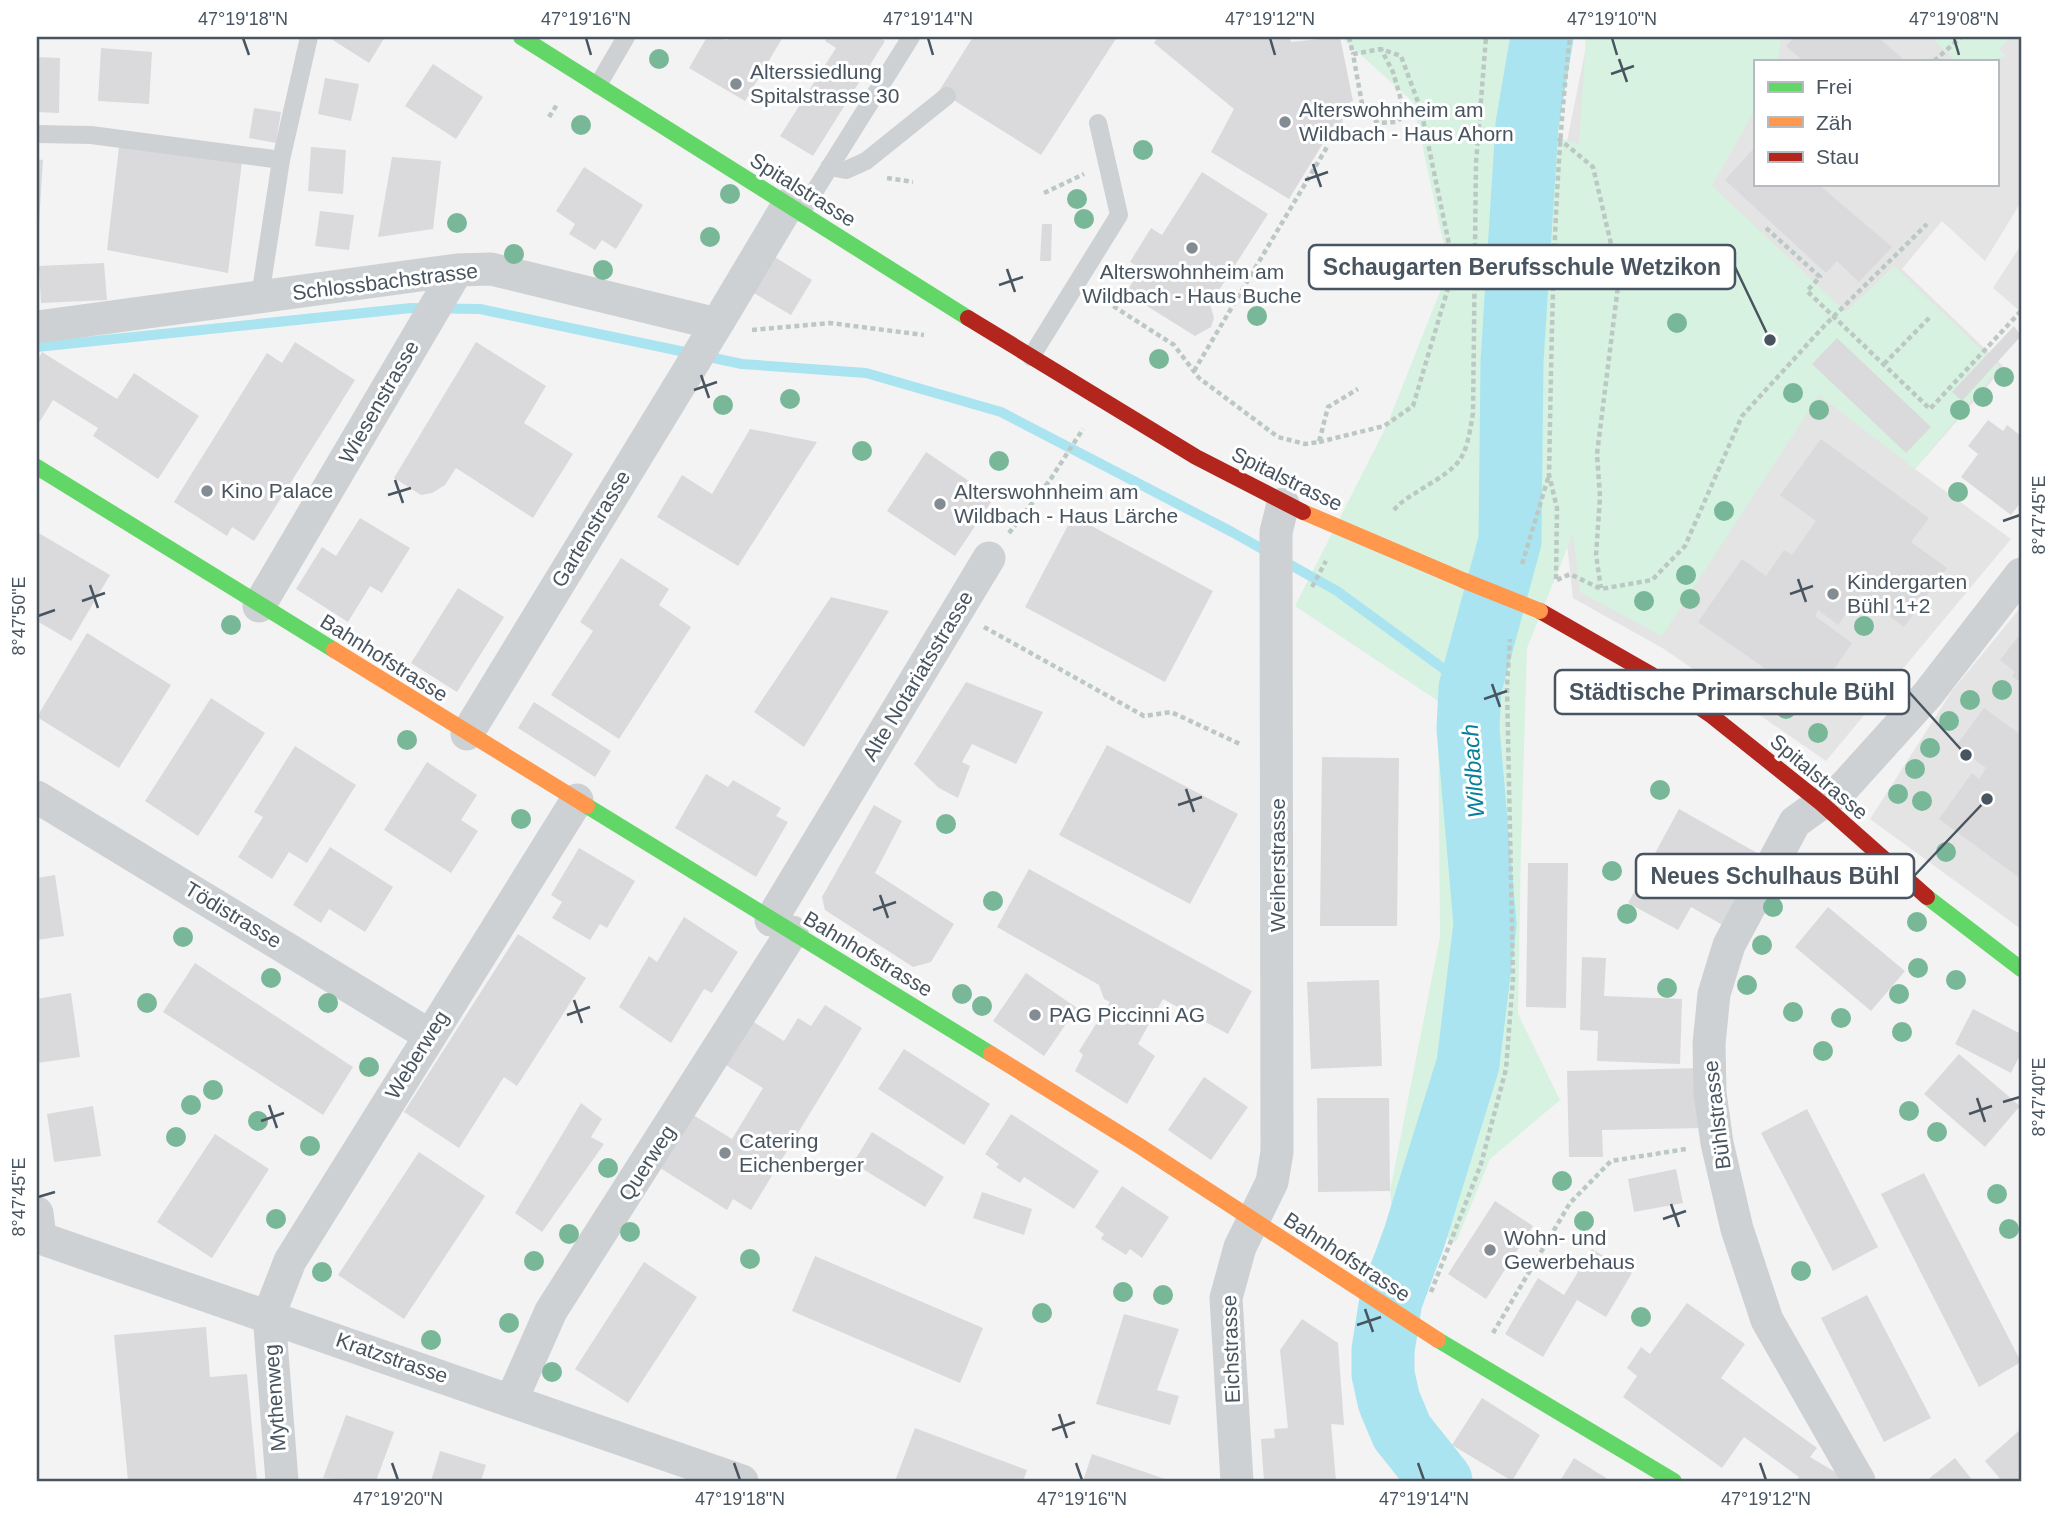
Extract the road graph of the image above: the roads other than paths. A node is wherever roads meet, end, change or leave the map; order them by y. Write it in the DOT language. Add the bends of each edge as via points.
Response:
graph roads {
  1 [pos="309,37"];
  2 [pos="521,37"];
  3 [pos="626,37"];
  4 [pos="911,37"];
  5 [pos="598,85"];
  6 [pos="947,96"];
  7 [pos="1098,123"];
  8 [pos="37,134"];
  9 [pos="281,160"];
  10 [pos="829,167"];
  11 [pos="794,209"];
  12 [pos="451,281"];
  13 [pos="260,297"];
  14 [pos="37,327"];
  15 [pos="712,332"];
  16 [pos="1031,358"];
  17 [pos="37,467"];
  18 [pos="1280,518"];
  19 [pos="989,558"];
  20 [pos="2021,575"];
  21 [pos="259,606"];
  22 [pos="467,734"];
  23 [pos="37,797"];
  24 [pos="577,800"];
  25 [pos="1821,803"];
  26 [pos="782,926"];
  27 [pos="2021,969"];
  28 [pos="429,1035"];
  29 [pos="1253,1222"];
  30 [pos="38,1226"];
  31 [pos="269,1315"];
  32 [pos="512,1399"];
  33 [pos="282,1481"];
  34 [pos="742,1481"];
  35 [pos="1237,1481"];
  36 [pos="1674,1481"];
  37 [pos="1859,1481"];
  1 -- 9 [label="lane"];
  2 -- 5 [label="main road, Spitalstrasse"];
  3 -- 5 [label="lane"];
  4 -- 10 [label="lane"];
  5 -- 11 [label="main road, Spitalstrasse"];
  6 -- 10 [label="lane" via="866,161 846,170"];
  7 -- 16 [label="lane" via="1119,215"];
  8 -- 9 [label="lane" via="90,135"];
  9 -- 13 [label="lane"];
  10 -- 11 [label="lane"];
  11 -- 15 [label="street"];
  11 -- 16 [label="main road, Spitalstrasse"];
  12 -- 13 [label="street, Schlossbachstrasse"];
  12 -- 15 [label="street, Schlossbachstrasse" via="491,269"];
  12 -- 21 [label="street, Wiesenstrasse"];
  13 -- 14 [label="street, Schlossbachstrasse"];
  15 -- 22 [label="street, Gartenstrasse"];
  16 -- 18 [label="main road, Spitalstrasse" via="1196,457"];
  17 -- 21 [label="main road, Bahnhofstrasse"];
  18 -- 25 [label="main road, Spitalstrasse, bridge" via="1540,611 1652,675 1712,716"];
  18 -- 29 [label="street, Weiherstrasse" via="1276,589 1277,1152 1272,1182"];
  19 -- 26 [label="street, Alte Notariatsstrasse"];
  20 -- 25 [label="street, Bühlstrasse" via="1928,694 1844,787"];
  21 -- 22 [label="main road, Bahnhofstrasse"];
  22 -- 24 [label="main road, Bahnhofstrasse"];
  23 -- 28 [label="street, Tödistrasse"];
  24 -- 26 [label="main road, Bahnhofstrasse"];
  24 -- 28 [label="street, Weberweg"];
  25 -- 27 [label="main road, Spitalstrasse" via="1901,877"];
  25 -- 37 [label="street, Bühlstrasse" via="1795,821 1729,945 1714,994 1710,1093 1737,1229 1768,1320"];
  26 -- 29 [label="main road, Bahnhofstrasse" via="1138,1145"];
  26 -- 32 [label="street, Querweg" via="625,1196 551,1311"];
  28 -- 31 [label="street, Weberweg" via="290,1261"];
  29 -- 35 [label="street, Eichstrasse" via="1233,1267 1226,1298"];
  29 -- 36 [label="main road, Bahnhofstrasse" via="1475,1364"];
  30 -- 31 [label="street, Kratzstrasse"];
  31 -- 32 [label="street, Kratzstrasse"];
  31 -- 33 [label="street, Mythenweg"];
  32 -- 34 [label="street, Kratzstrasse"];
}
